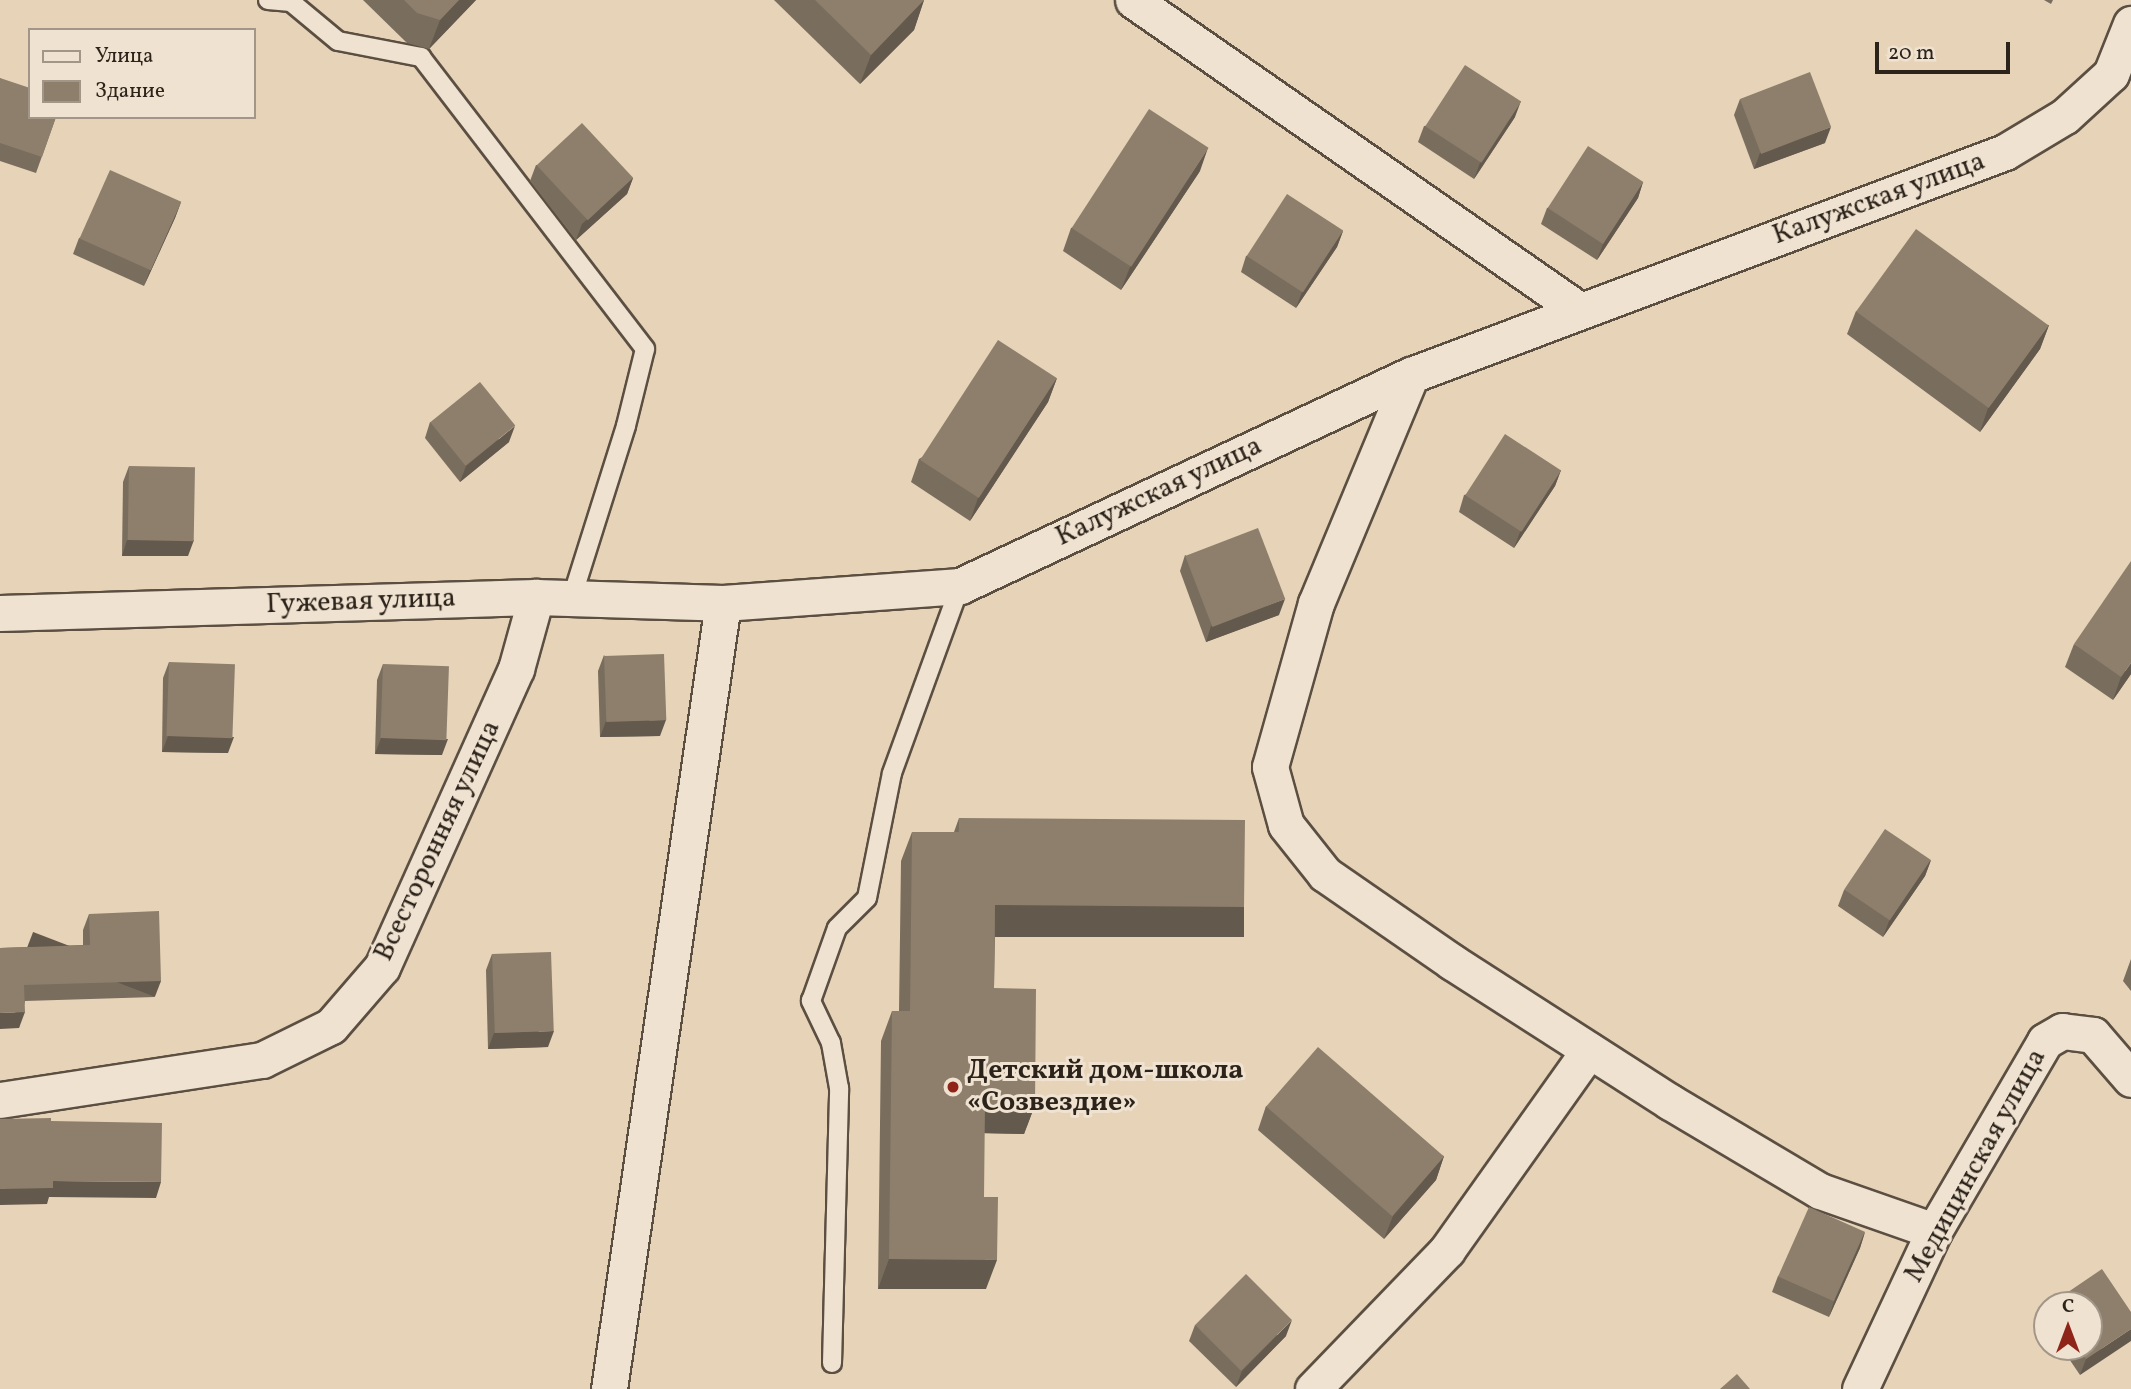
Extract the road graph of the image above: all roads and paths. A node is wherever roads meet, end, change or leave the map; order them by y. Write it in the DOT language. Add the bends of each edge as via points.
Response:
graph roads {
  1 [pos="268,0"];
  2 [pos="1133,0"];
  3 [pos="2131,24"];
  4 [pos="1579,310"];
  5 [pos="1411,375"];
  6 [pos="960,586"];
  7 [pos="536,597"];
  8 [pos="572,597"];
  9 [pos="723,603"];
  10 [pos="0,613"];
  11 [pos="1589,1050"];
  12 [pos="2131,1079"];
  13 [pos="0,1100"];
  14 [pos="1934,1231"];
  15 [pos="832,1363"];
  16 [pos="609,1389"];
  17 [pos="1313,1389"];
  18 [pos="1860,1389"];
  1 -- 8 [label="lane" via="291,2 338,41 421,57 645,349 626,426"];
  2 -- 4 [label="street"];
  3 -- 4 [label="street, Калужская улица" via="2111,74 2065,116 2005,152"];
  4 -- 5 [label="street, Калужская улица"];
  5 -- 6 [label="street, Калужская улица"];
  5 -- 11 [label="street" via="1315,603 1270,767 1286,825 1325,874"];
  6 -- 9 [label="street, Калужская улица"];
  6 -- 15 [label="lane" via="892,773 867,898 837,928 811,1001 831,1043 839,1088"];
  7 -- 8 [label="street, Гужевая улица"];
  7 -- 10 [label="street, Гужевая улица"];
  7 -- 13 [label="street, Всесторонняя улица" via="516,669 382,967 331,1026 262,1060"];
  8 -- 9 [label="street, Гужевая улица"];
  9 -- 16 [label="street"];
  11 -- 14 [label="street" via="1820,1191"];
  11 -- 17 [label="street" via="1447,1250"];
  12 -- 14 [label="street, Медицинская улица" via="2093,1035 2062,1031 2045,1041"];
  14 -- 18 [label="street, Медицинская улица"];
}
